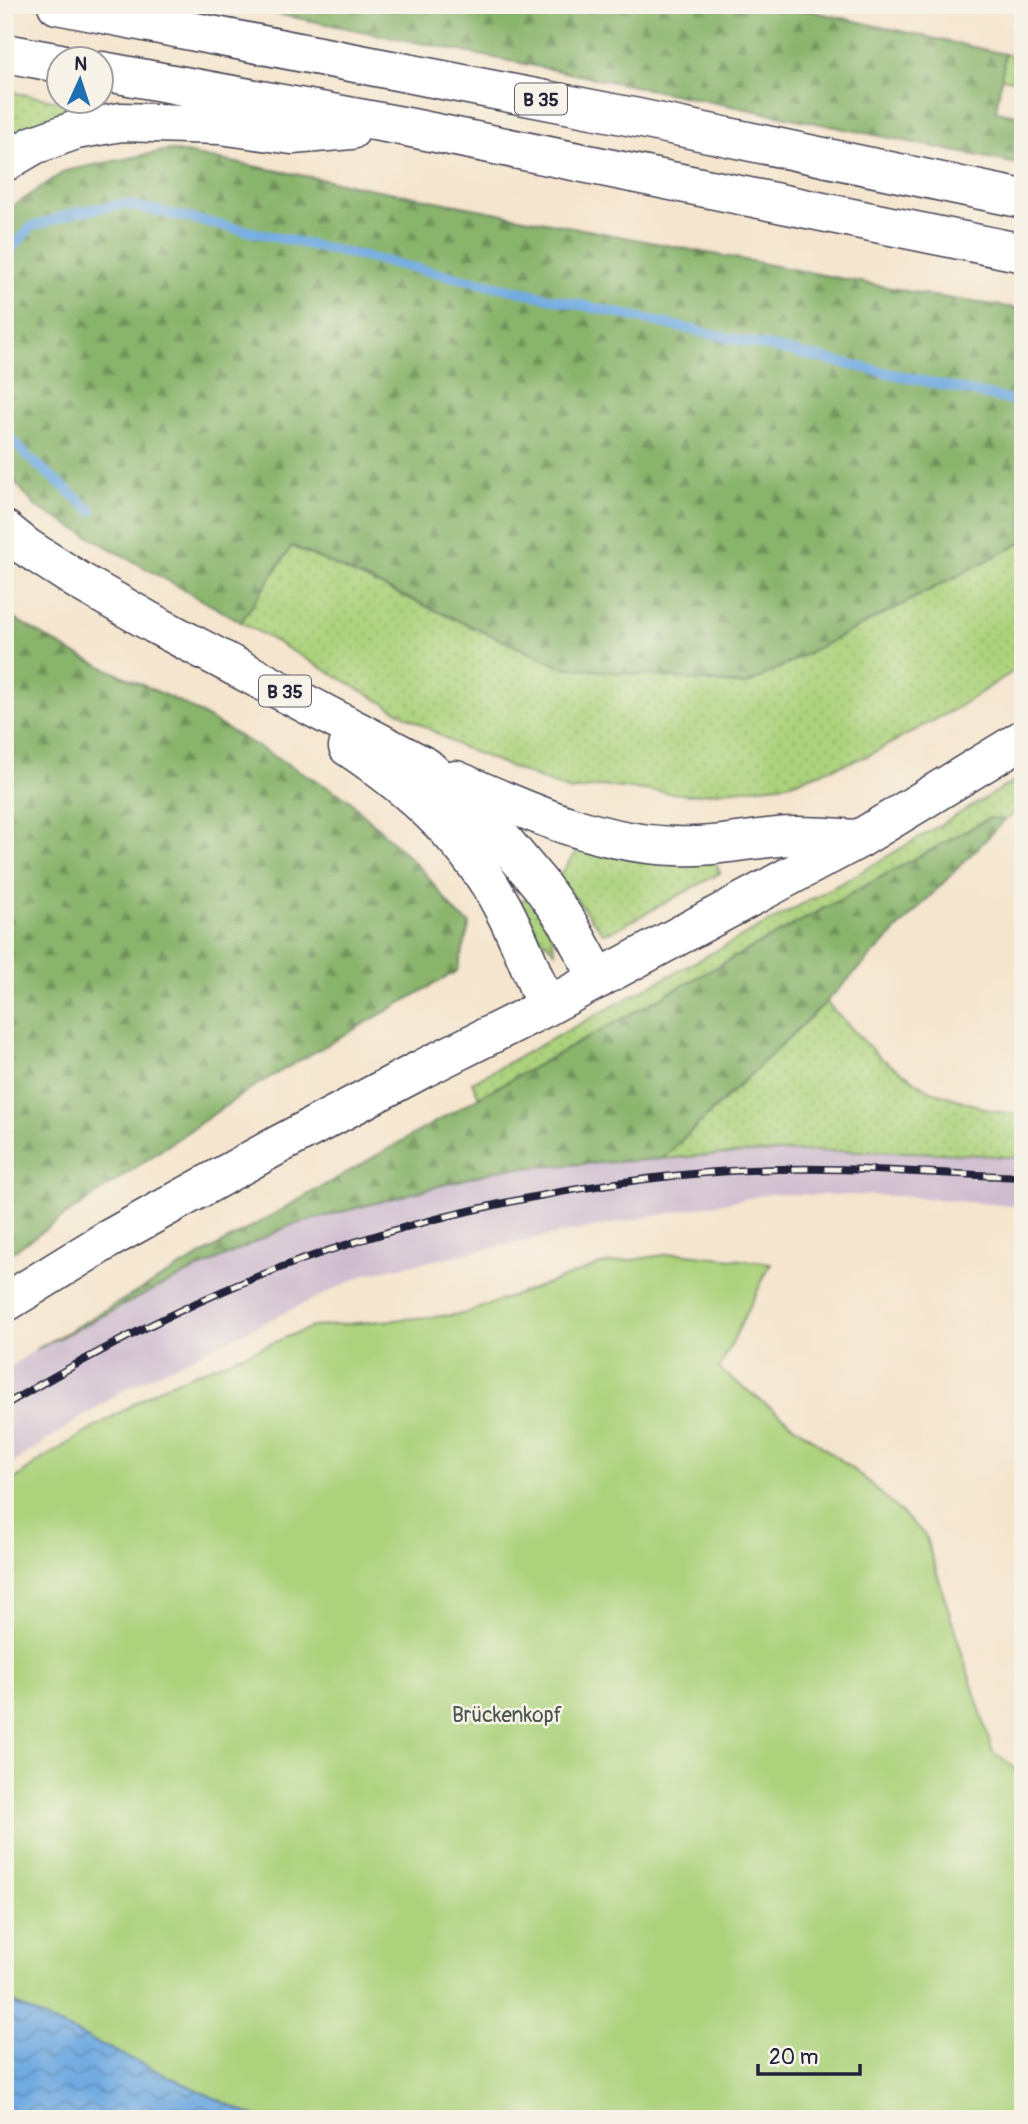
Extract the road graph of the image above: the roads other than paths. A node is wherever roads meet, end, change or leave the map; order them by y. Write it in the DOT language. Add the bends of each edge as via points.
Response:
graph roads {
  1 [pos="57,5"];
  2 [pos="5,53"];
  3 [pos="46,60"];
  4 [pos="116,74"];
  5 [pos="402,126"];
  6 [pos="5,162"];
  7 [pos="1023,199"];
  8 [pos="1023,253"];
  9 [pos="5,530"];
  10 [pos="5,561"];
  11 [pos="1023,739"];
  12 [pos="426,767"];
  13 [pos="859,839"];
  14 [pos="599,979"];
  15 [pos="546,1007"];
  16 [pos="5,1303"];
  1 -- 7 [label="main road, B 35" via="633,117"];
  2 -- 3 [label="main road"];
  4 -- 5 [label="main road"];
  5 -- 6 [label="main road" via="292,135 220,125 121,122 76,130 34,145"];
  5 -- 8 [label="main road"];
  9 -- 12 [label="main road, B 35" via="26,548 134,612"];
  10 -- 15 [label="main road, B 35" via="61,601 147,648 319,728 408,792 476,864 503,907"];
  11 -- 13 [label="main road"];
  12 -- 13 [label="main road, B 35" via="582,831 629,841 713,847 780,836"];
  12 -- 14 [label="main road, B 35" via="493,828 540,884"];
  13 -- 14 [label="main road"];
  14 -- 15 [label="main road"];
  15 -- 16 [label="main road" via="269,1151 107,1240"];
}
